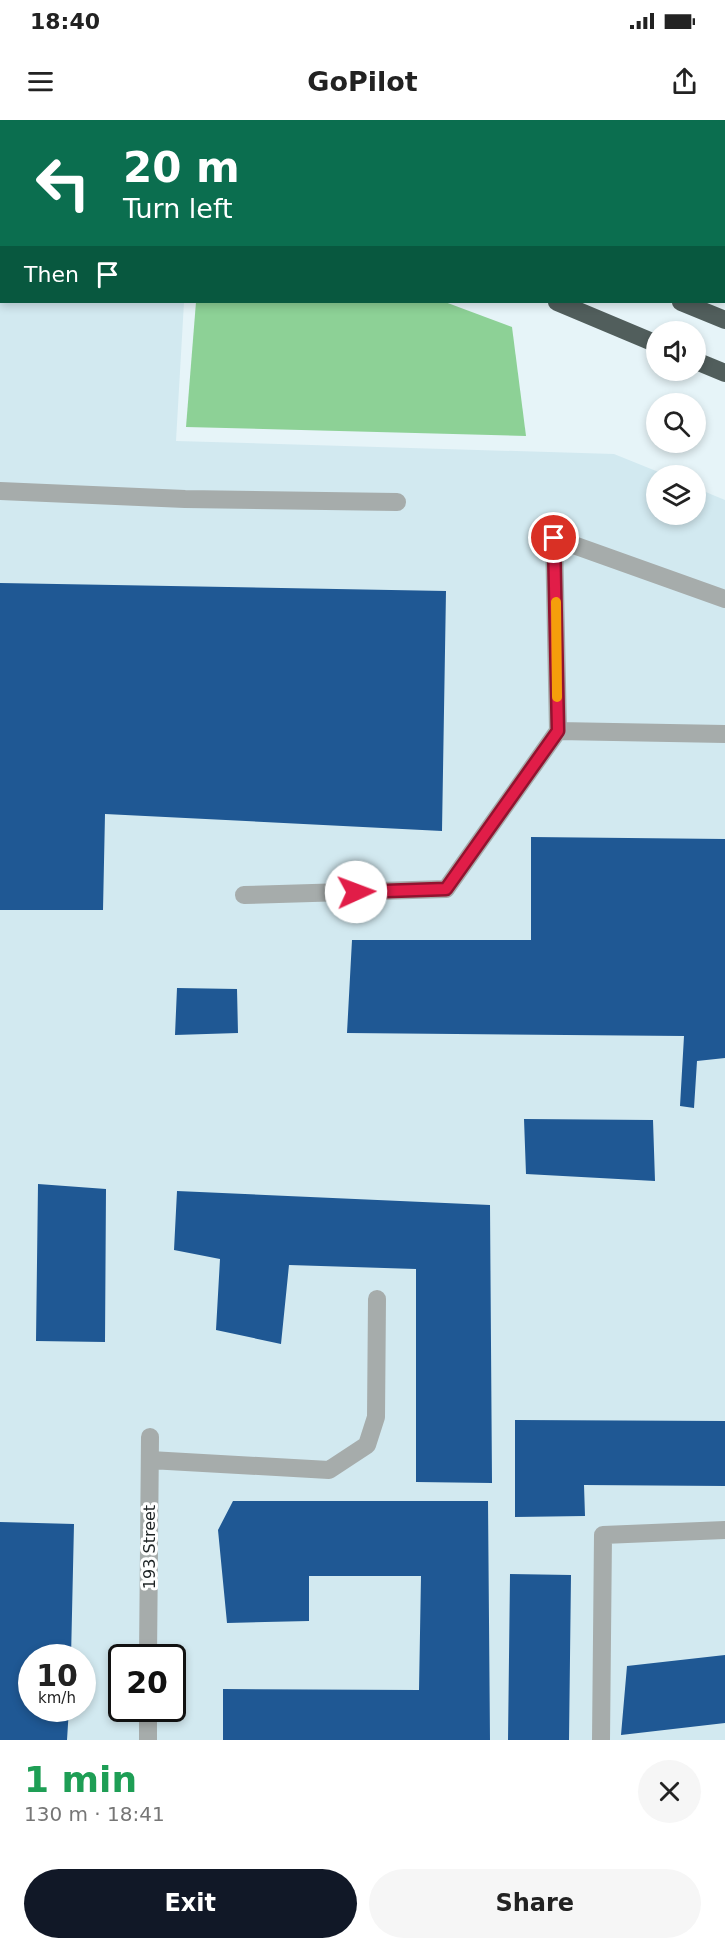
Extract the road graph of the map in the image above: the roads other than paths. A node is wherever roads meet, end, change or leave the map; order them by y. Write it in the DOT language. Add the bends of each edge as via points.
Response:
graph roads {
  1 [pos="559,303"];
  2 [pos="683,303"];
  3 [pos="725,320"];
  4 [pos="646,339"];
  5 [pos="706,365"];
  6 [pos="725,373"];
  7 [pos="0,491"];
  8 [pos="396,502"];
  9 [pos="725,599"];
  10 [pos="558,731"];
  11 [pos="725,734"];
  12 [pos="244,895"];
  13 [pos="377,1299"];
  14 [pos="150,1437"];
  15 [pos="150,1460"];
  16 [pos="725,1530"];
  17 [pos="148,1644"];
  18 [pos="148,1722"];
  19 [pos="148,1740"];
  20 [pos="601,1740"];
  1 -- 4 [label="highway"];
  2 -- 3 [label="highway"];
  5 -- 6 [label="highway"];
  7 -- 8 [label="street"];
  9 -- 10 [label="street" via="554,538"];
  10 -- 11 [label="street"];
  10 -- 12 [label="street" via="446,889"];
  13 -- 15 [label="street" via="375,1417 367,1445 329,1470"];
  14 -- 15 [label="street, 193 Street"];
  15 -- 17 [label="street, 193 Street"];
  16 -- 20 [label="street" via="603,1534"];
  18 -- 19 [label="street"];
}
